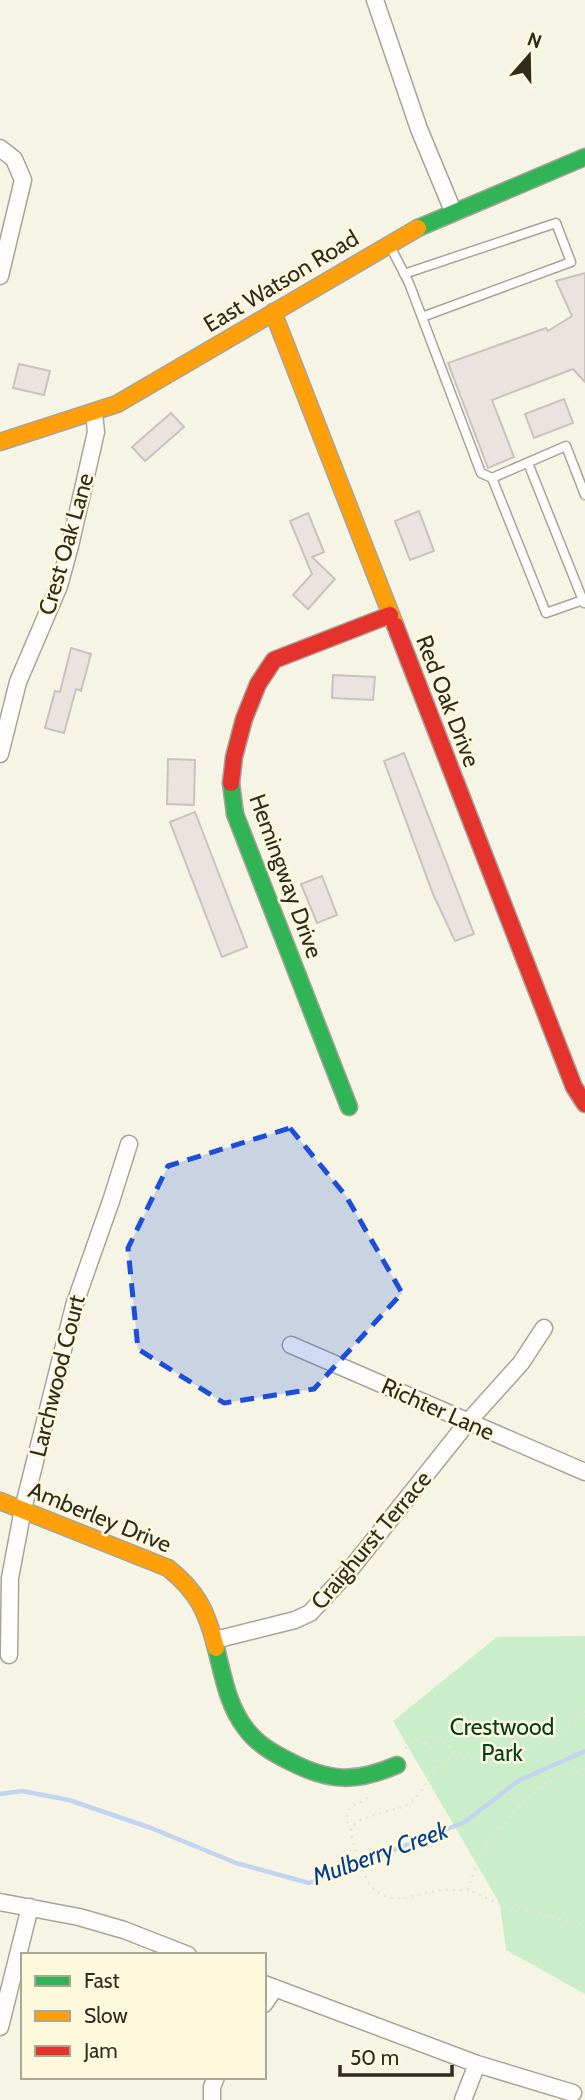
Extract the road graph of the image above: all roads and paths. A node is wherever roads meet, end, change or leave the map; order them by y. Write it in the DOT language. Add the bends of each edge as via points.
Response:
graph roads {
  1 [pos="375,0"];
  2 [pos="0,148"];
  3 [pos="585,156"];
  4 [pos="453,211"];
  5 [pos="389,243"];
  6 [pos="404,274"];
  7 [pos="0,276"];
  8 [pos="273,312"];
  9 [pos="422,317"];
  10 [pos="94,412"];
  11 [pos="0,442"];
  12 [pos="528,463"];
  13 [pos="492,478"];
  14 [pos="585,495"];
  15 [pos="584,602"];
  16 [pos="390,615"];
  17 [pos="0,754"];
  18 [pos="585,1104"];
  19 [pos="349,1107"];
  20 [pos="129,1144"];
  21 [pos="544,1328"];
  22 [pos="291,1345"];
  23 [pos="467,1423"];
  24 [pos="585,1472"];
  25 [pos="0,1501"];
  26 [pos="23,1509"];
  27 [pos="215,1640"];
  28 [pos="9,1655"];
  29 [pos="585,1711"];
  30 [pos="418,1739"];
  31 [pos="457,1758"];
  32 [pos="397,1765"];
  33 [pos="585,1769"];
  34 [pos="377,1775"];
  35 [pos="432,1776"];
  36 [pos="351,1830"];
  37 [pos="468,1890"];
  38 [pos="0,1902"];
  39 [pos="30,1907"];
  40 [pos="585,1925"];
  41 [pos="183,1953"];
  42 [pos="270,1986"];
  43 [pos="0,2027"];
  44 [pos="477,2064"];
  45 [pos="215,2079"];
  46 [pos="573,2093"];
  47 [pos="212,2100"];
  48 [pos="463,2100"];
  1 -- 4 [label="street" via="423,140"];
  2 -- 7 [label="street" via="14,159 23,180"];
  3 -- 4 [label="street, East Watson Road"];
  4 -- 5 [label="street, East Watson Road"];
  5 -- 6 [label="lane"];
  5 -- 8 [label="street, East Watson Road"];
  6 -- 9 [label="lane"];
  6 -- 9 [label="lane" via="556,223 571,262"];
  8 -- 10 [label="street, East Watson Road" via="117,404"];
  8 -- 16 [label="street, Red Oak Drive"];
  9 -- 13 [label="lane" via="481,473"];
  10 -- 11 [label="street, East Watson Road"];
  10 -- 17 [label="street, Crest Oak Lane" via="96,432 70,547 59,586 18,682"];
  12 -- 13 [label="lane"];
  12 -- 14 [label="lane" via="566,446"];
  12 -- 15 [label="lane"];
  13 -- 15 [label="lane" via="546,613"];
  16 -- 18 [label="street, Red Oak Drive" via="574,1087"];
  16 -- 19 [label="street, Hemingway Drive" via="274,660 265,668 246,714 231,787 235,814"];
  20 -- 26 [label="street, Larchwood Court" via="74,1306"];
  21 -- 23 [label="street, Craighurst Terrace" via="521,1363"];
  22 -- 23 [label="street, Richter Lane"];
  23 -- 24 [label="street, Richter Lane"];
  23 -- 27 [label="street, Craighurst Terrace" via="310,1613"];
  25 -- 26 [label="street, Amberley Drive"];
  26 -- 27 [label="street, Amberley Drive" via="168,1568 198,1598"];
  26 -- 28 [label="street, Larchwood Court" via="10,1578"];
  27 -- 34 [label="street, Amberley Drive" via="229,1698 258,1743 312,1774 353,1780"];
  29 -- 31 [label="path" via="563,1733 515,1752"];
  30 -- 31 [label="path" via="438,1738"];
  30 -- 32 [label="path" via="402,1751"];
  30 -- 35 [label="path" via="431,1750"];
  31 -- 35 [label="path" via="441,1764"];
  32 -- 34 [label="street, Amberley Drive"];
  33 -- 37 [label="path" via="544,1783 519,1805 480,1854"];
  34 -- 36 [label="path" via="367,1799 347,1811"];
  35 -- 36 [label="path" via="404,1807 362,1819"];
  36 -- 37 [label="path" via="371,1886 396,1900 437,1890"];
  37 -- 40 [label="path" via="500,1904"];
  38 -- 39 [label="street"];
  39 -- 41 [label="street" via="124,1930"];
  39 -- 43 [label="street"];
  42 -- 44 [label="street"];
  44 -- 46 [label="street"];
  44 -- 48 [label="street"];
  45 -- 47 [label="street"];
}
